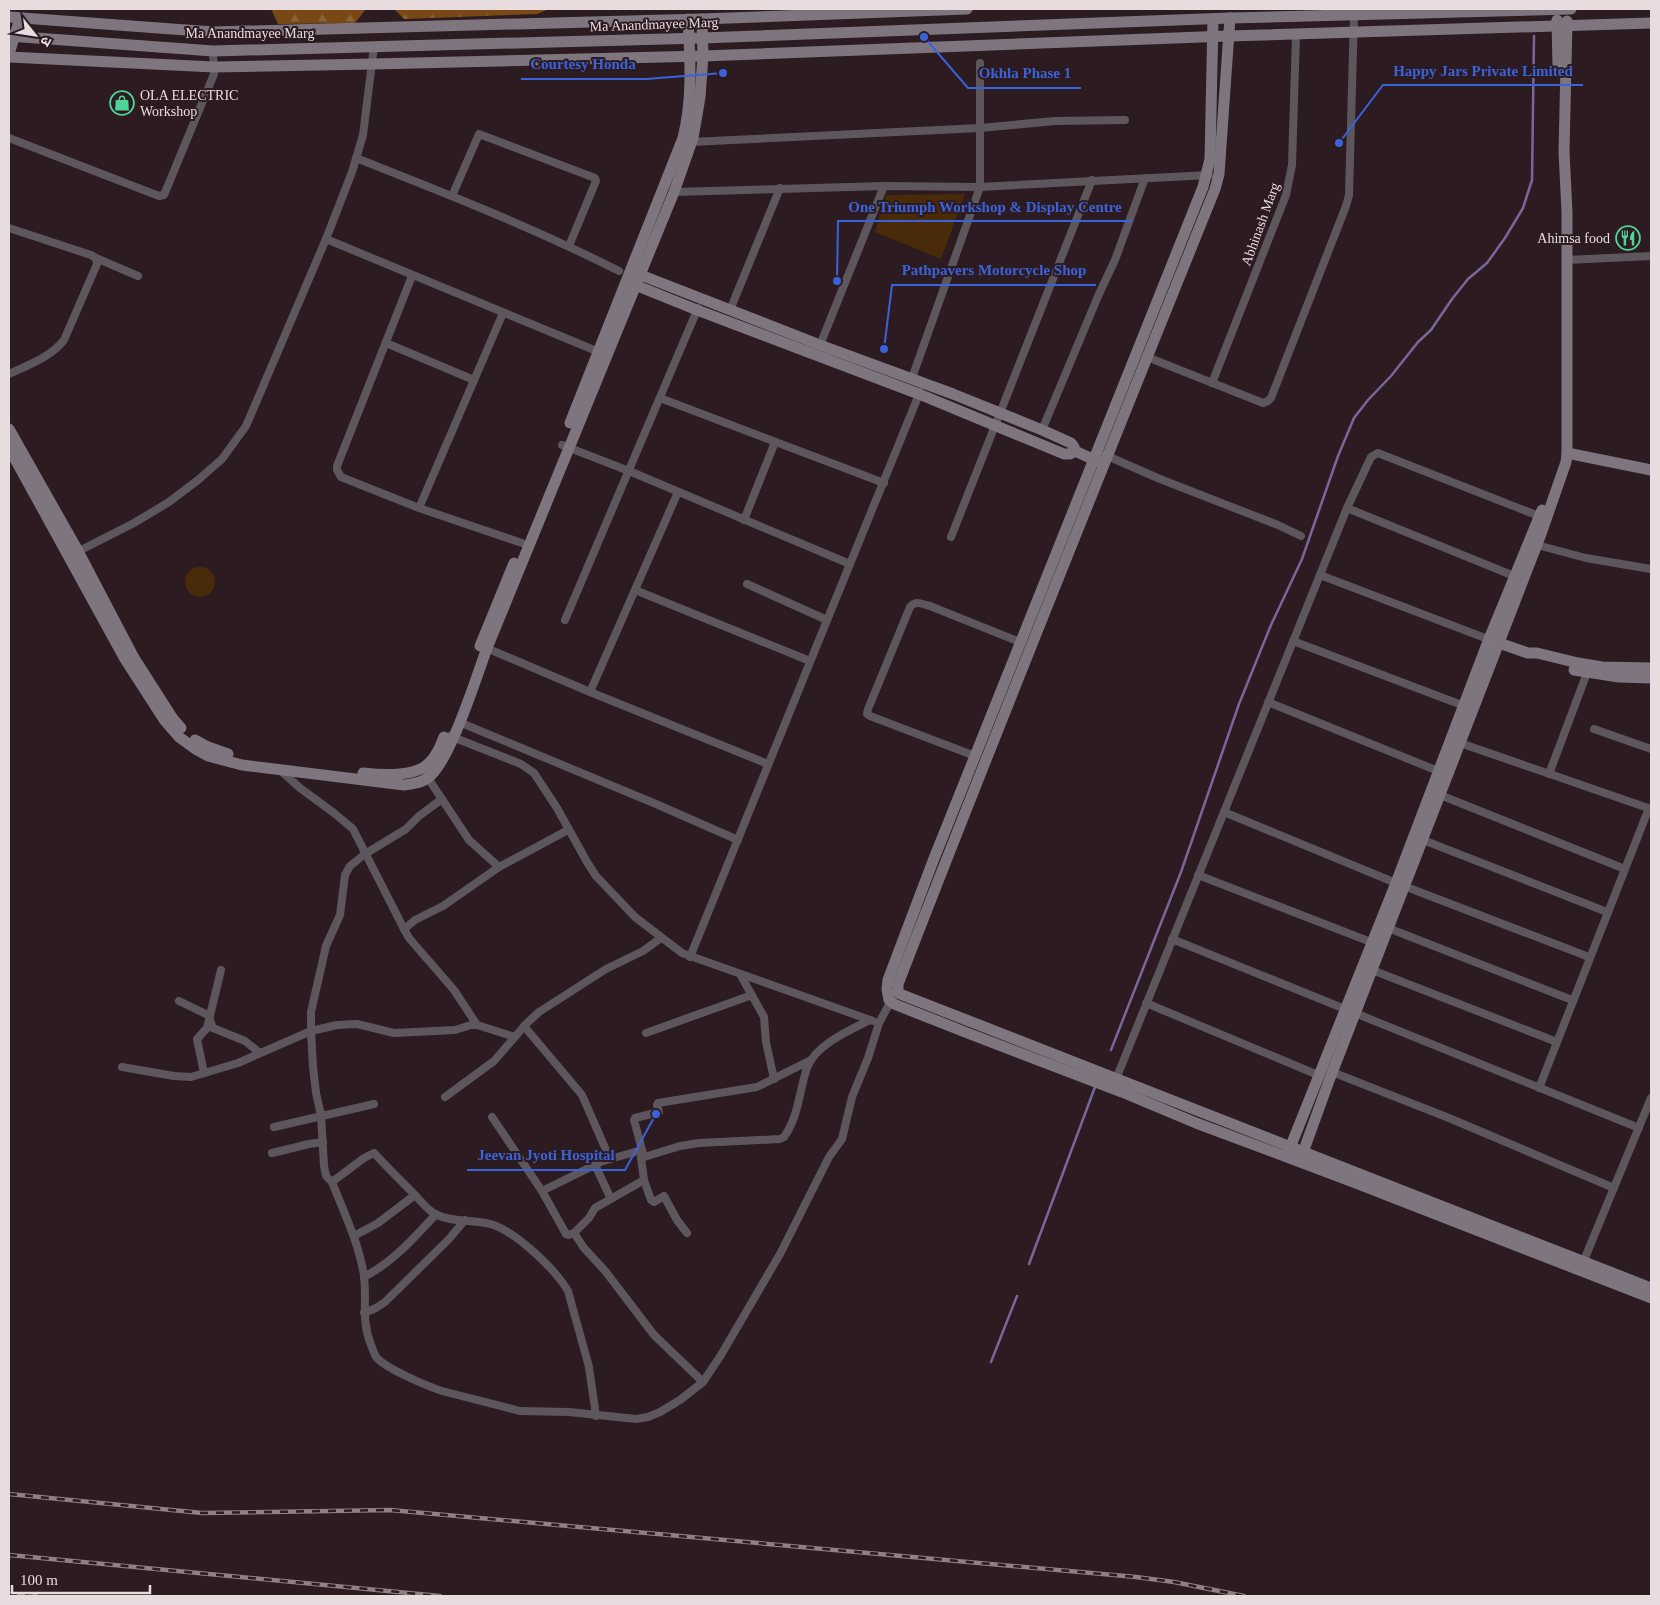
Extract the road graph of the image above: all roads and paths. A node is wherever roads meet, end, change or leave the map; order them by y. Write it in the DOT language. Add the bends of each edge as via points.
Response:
graph roads {
  1 [pos="967,9"];
  2 [pos="1556,9"];
  3 [pos="1566,9"];
  4 [pos="1571,9"];
  5 [pos="1354,14"];
  6 [pos="14,18"];
  7 [pos="1213,18"];
  8 [pos="1230,18"];
  9 [pos="688,19"];
  10 [pos="702,19"];
  11 [pos="1651,23"];
  12 [pos="1562,26"];
  13 [pos="1354,33"];
  14 [pos="1296,35"];
  15 [pos="1228,36"];
  16 [pos="11,37"];
  17 [pos="1213,37"];
  18 [pos="689,38"];
  19 [pos="702,38"];
  20 [pos="374,46"];
  21 [pos="213,51"];
  22 [pos="9,55"];
  23 [pos="704,56"];
  24 [pos="690,57"];
  25 [pos="980,63"];
  26 [pos="373,64"];
  27 [pos="214,67"];
  28 [pos="1125,120"];
  29 [pos="980,128"];
  30 [pos="9,138"];
  31 [pos="691,142"];
  32 [pos="356,158"];
  33 [pos="1219,174"];
  34 [pos="1207,175"];
  35 [pos="1145,178"];
  36 [pos="1092,180"];
  37 [pos="884,186"];
  38 [pos="980,187"];
  39 [pos="780,188"];
  40 [pos="674,192"];
  41 [pos="452,196"];
  42 [pos="9,228"];
  43 [pos="326,239"];
  44 [pos="569,246"];
  45 [pos="1651,256"];
  46 [pos="96,258"];
  47 [pos="1566,260"];
  48 [pos="138,276"];
  49 [pos="412,276"];
  50 [pos="633,278"];
  51 [pos="701,299"];
  52 [pos="697,310"];
  53 [pos="730,310"];
  54 [pos="503,314"];
  55 [pos="386,342"];
  56 [pos="820,345"];
  57 [pos="599,352"];
  58 [pos="1147,357"];
  59 [pos="9,374"];
  60 [pos="912,378"];
  61 [pos="474,380"];
  62 [pos="1212,383"];
  63 [pos="922,388"];
  64 [pos="660,398"];
  65 [pos="999,413"];
  66 [pos="995,424"];
  67 [pos="9,429"];
  68 [pos="1042,430"];
  69 [pos="775,442"];
  70 [pos="565,447"];
  71 [pos="9,448"];
  72 [pos="1074,451"];
  73 [pos="1568,453"];
  74 [pos="1100,457"];
  75 [pos="1651,470"];
  76 [pos="628,471"];
  77 [pos="884,483"];
  78 [pos="678,492"];
  79 [pos="419,508"];
  80 [pos="1347,508"];
  81 [pos="1543,518"];
  82 [pos="744,520"];
  83 [pos="1301,536"];
  84 [pos="951,537"];
  85 [pos="522,544"];
  86 [pos="1537,545"];
  87 [pos="73,554"];
  88 [pos="850,564"];
  89 [pos="1651,569"];
  90 [pos="1320,575"];
  91 [pos="1519,578"];
  92 [pos="747,584"];
  93 [pos="635,590"];
  94 [pos="565,620"];
  95 [pos="827,620"];
  96 [pos="1293,641"];
  97 [pos="1494,641"];
  98 [pos="1020,642"];
  99 [pos="484,647"];
  100 [pos="1528,653"];
  101 [pos="810,661"];
  102 [pos="1651,668"];
  103 [pos="1587,673"];
  104 [pos="1651,678"];
  105 [pos="590,692"];
  106 [pos="1268,702"];
  107 [pos="1468,708"];
  108 [pos="459,722"];
  109 [pos="1594,729"];
  110 [pos="449,736"];
  111 [pos="1460,743"];
  112 [pos="1651,749"];
  113 [pos="214,754"];
  114 [pos="975,756"];
  115 [pos="768,764"];
  116 [pos="280,770"];
  117 [pos="425,773"];
  118 [pos="1443,773"];
  119 [pos="1549,774"];
  120 [pos="1440,795"];
  121 [pos="442,800"];
  122 [pos="1650,808"];
  123 [pos="1224,812"];
  124 [pos="568,830"];
  125 [pos="738,840"];
  126 [pos="1422,840"];
  127 [pos="365,854"];
  128 [pos="499,866"];
  129 [pos="1625,869"];
  130 [pos="1198,875"];
  131 [pos="1400,885"];
  132 [pos="1607,912"];
  133 [pos="1388,928"];
  134 [pos="404,929"];
  135 [pos="661,938"];
  136 [pos="1172,939"];
  137 [pos="1377,944"];
  138 [pos="690,957"];
  139 [pos="1589,957"];
  140 [pos="221,970"];
  141 [pos="1372,970"];
  142 [pos="740,974"];
  143 [pos="897,988"];
  144 [pos="752,995"];
  145 [pos="1572,1000"];
  146 [pos="179,1001"];
  147 [pos="891,1002"];
  148 [pos="1146,1003"];
  149 [pos="1349,1011"];
  150 [pos="210,1018"];
  151 [pos="870,1020"];
  152 [pos="879,1023"];
  153 [pos="477,1025"];
  154 [pos="524,1026"];
  155 [pos="311,1031"];
  156 [pos="646,1033"];
  157 [pos="515,1037"];
  158 [pos="1557,1042"];
  159 [pos="260,1053"];
  160 [pos="811,1060"];
  161 [pos="122,1067"];
  162 [pos="1332,1072"];
  163 [pos="204,1073"];
  164 [pos="1318,1075"];
  165 [pos="1116,1078"];
  166 [pos="774,1079"];
  167 [pos="1539,1088"];
  168 [pos="445,1097"];
  169 [pos="1651,1098"];
  170 [pos="374,1104"];
  171 [pos="321,1115"];
  172 [pos="492,1117"];
  173 [pos="274,1127"];
  174 [pos="1639,1128"];
  175 [pos="323,1142"];
  176 [pos="1288,1152"];
  177 [pos="272,1153"];
  178 [pos="643,1153"];
  179 [pos="1301,1157"];
  180 [pos="610,1159"];
  181 [pos="595,1165"];
  182 [pos="644,1180"];
  183 [pos="332,1182"];
  184 [pos="1614,1188"];
  185 [pos="542,1190"];
  186 [pos="415,1195"];
  187 [pos="611,1199"];
  188 [pos="436,1214"];
  189 [pos="465,1220"];
  190 [pos="574,1232"];
  191 [pos="687,1232"];
  192 [pos="354,1236"];
  193 [pos="1582,1266"];
  194 [pos="364,1278"];
  195 [pos="1651,1288"];
  196 [pos="1651,1298"];
  197 [pos="364,1313"];
  198 [pos="703,1382"];
  199 [pos="596,1416"];
  1 -- 10 [label="street, Ma Anandmayee Marg"];
  2 -- 3 [label="street, Ma Anandmayee Marg"];
  2 -- 5 [label="street, Ma Anandmayee Marg"];
  2 -- 12 [label="street"];
  3 -- 4 [label="street, Ma Anandmayee Marg"];
  3 -- 12 [label="street"];
  5 -- 8 [label="street, Ma Anandmayee Marg"];
  5 -- 13 [label="street"];
  6 -- 9 [label="street, Ma Anandmayee Marg" via="213,32"];
  6 -- 16 [label="street"];
  7 -- 8 [label="street, Ma Anandmayee Marg"];
  7 -- 17 [label="street"];
  7 -- 19 [label="street, Ma Anandmayee Marg"];
  8 -- 15 [label="street"];
  9 -- 10 [label="street, Ma Anandmayee Marg"];
  9 -- 18 [label="street"];
  10 -- 19 [label="street"];
  11 -- 12 [label="street"];
  12 -- 13 [label="street"];
  12 -- 47 [label="street"];
  12 -- 81 [label="street" via="1562,448"];
  13 -- 14 [label="street"];
  13 -- 62 [label="street" via="1349,195 1271,398 1263,403"];
  14 -- 15 [label="street"];
  14 -- 62 [label="street, Abhinash Marg" via="1292,165 1286,195"];
  15 -- 17 [label="street"];
  15 -- 33 [label="street"];
  16 -- 21 [label="street, Ma Anandmayee Marg"];
  16 -- 22 [label="street"];
  17 -- 23 [label="street"];
  17 -- 34 [label="street"];
  18 -- 19 [label="street, Ma Anandmayee Marg"];
  18 -- 20 [label="street, Ma Anandmayee Marg"];
  18 -- 24 [label="street"];
  19 -- 23 [label="street"];
  20 -- 21 [label="street, Ma Anandmayee Marg"];
  20 -- 26 [label="street"];
  21 -- 27 [label="street"];
  22 -- 27 [label="street"];
  23 -- 24 [label="street"];
  23 -- 31 [label="street"];
  24 -- 26 [label="street"];
  24 -- 50 [label="street" via="687,123"];
  25 -- 29 [label="street"];
  26 -- 27 [label="street"];
  26 -- 32 [label="street"];
  27 -- 30 [label="street" via="210,85 164,195 159,196"];
  28 -- 29 [label="street" via="1055,121"];
  29 -- 31 [label="street"];
  29 -- 38 [label="street"];
  31 -- 40 [label="street"];
  32 -- 41 [label="street"];
  32 -- 43 [label="street"];
  33 -- 34 [label="street"];
  33 -- 58 [label="street"];
  34 -- 35 [label="street"];
  34 -- 74 [label="street"];
  35 -- 36 [label="street"];
  35 -- 68 [label="street" via="1115,260"];
  36 -- 38 [label="street"];
  36 -- 65 [label="street"];
  37 -- 38 [label="street"];
  37 -- 39 [label="street"];
  37 -- 56 [label="street"];
  38 -- 60 [label="street"];
  39 -- 40 [label="street"];
  39 -- 53 [label="street"];
  40 -- 50 [label="street"];
  41 -- 44 [label="street"];
  41 -- 44 [label="street" via="479,134 595,178"];
  42 -- 46 [label="street"];
  43 -- 49 [label="street"];
  43 -- 87 [label="street" via="246,426 222,459 169,502"];
  44 -- 50 [label="street"];
  45 -- 47 [label="street"];
  46 -- 48 [label="street"];
  46 -- 59 [label="street" via="97,264 60,346"];
  47 -- 73 [label="street"];
  49 -- 54 [label="street"];
  49 -- 55 [label="street"];
  50 -- 51 [label="street"];
  50 -- 52 [label="street"];
  50 -- 57 [label="street"];
  50 -- 70 [label="street"];
  51 -- 52 [label="street"];
  51 -- 53 [label="street"];
  52 -- 63 [label="street"];
  52 -- 64 [label="street"];
  53 -- 56 [label="street"];
  54 -- 57 [label="street"];
  54 -- 61 [label="street"];
  55 -- 61 [label="street"];
  55 -- 79 [label="street" via="337,470 341,477"];
  56 -- 60 [label="street"];
  57 -- 70 [label="street"];
  58 -- 62 [label="street"];
  58 -- 74 [label="street"];
  60 -- 63 [label="street"];
  61 -- 79 [label="street"];
  63 -- 65 [label="street"];
  63 -- 66 [label="street"];
  63 -- 77 [label="street"];
  64 -- 69 [label="street"];
  64 -- 76 [label="street"];
  65 -- 66 [label="street"];
  65 -- 68 [label="street"];
  66 -- 72 [label="street" via="1064,454"];
  66 -- 84 [label="street"];
  67 -- 87 [label="street"];
  68 -- 72 [label="street" via="1071,443"];
  69 -- 77 [label="street"];
  69 -- 82 [label="street"];
  70 -- 76 [label="street"];
  70 -- 85 [label="street"];
  70 -- 99 [label="street"];
  71 -- 87 [label="street"];
  72 -- 74 [label="street"];
  73 -- 75 [label="street"];
  73 -- 81 [label="street"];
  74 -- 83 [label="street"];
  74 -- 98 [label="street"];
  74 -- 143 [label="street" via="1004,718"];
  76 -- 78 [label="street"];
  76 -- 94 [label="street"];
  77 -- 88 [label="street"];
  78 -- 82 [label="street"];
  78 -- 93 [label="street"];
  79 -- 85 [label="street"];
  80 -- 81 [label="street" via="1371,457 1378,454"];
  80 -- 90 [label="street"];
  80 -- 91 [label="street"];
  81 -- 86 [label="street"];
  81 -- 91 [label="street"];
  82 -- 88 [label="street"];
  85 -- 99 [label="street"];
  86 -- 89 [label="street" via="1577,556"];
  86 -- 91 [label="street"];
  87 -- 113 [label="street" via="125,659 165,721 191,746"];
  88 -- 95 [label="street"];
  90 -- 96 [label="street"];
  90 -- 97 [label="street"];
  91 -- 97 [label="street"];
  92 -- 95 [label="street"];
  93 -- 101 [label="street"];
  93 -- 105 [label="street"];
  95 -- 101 [label="street"];
  96 -- 106 [label="street"];
  96 -- 107 [label="street"];
  97 -- 100 [label="street"];
  97 -- 107 [label="street"];
  98 -- 114 [label="street"];
  98 -- 114 [label="street" via="930,606 914,603 868,709 870,716"];
  99 -- 105 [label="street"];
  99 -- 108 [label="street"];
  99 -- 110 [label="street"];
  100 -- 102 [label="street" via="1602,667"];
  100 -- 103 [label="street" via="1537,659"];
  101 -- 115 [label="street"];
  103 -- 104 [label="street"];
  103 -- 119 [label="street"];
  105 -- 115 [label="street"];
  106 -- 118 [label="street"];
  106 -- 123 [label="street"];
  107 -- 111 [label="street"];
  107 -- 118 [label="street"];
  108 -- 110 [label="street"];
  108 -- 125 [label="street"];
  109 -- 112 [label="street"];
  110 -- 117 [label="street" via="440,764"];
  110 -- 124 [label="street" via="529,768"];
  111 -- 118 [label="street"];
  111 -- 119 [label="street"];
  113 -- 116 [label="street" via="242,765"];
  113 -- 117 [label="street" via="370,774"];
  114 -- 147 [label="street" via="888,980 887,995"];
  115 -- 125 [label="street"];
  116 -- 117 [label="street" via="404,785 418,782"];
  116 -- 127 [label="street" via="348,824"];
  117 -- 121 [label="street"];
  118 -- 120 [label="street"];
  118 -- 131 [label="street"];
  119 -- 122 [label="street"];
  120 -- 126 [label="street"];
  120 -- 129 [label="street"];
  121 -- 127 [label="street" via="406,829"];
  121 -- 128 [label="street" via="469,840"];
  122 -- 129 [label="street"];
  123 -- 130 [label="street"];
  123 -- 131 [label="street"];
  124 -- 128 [label="street"];
  124 -- 135 [label="street" via="596,876 626,909"];
  125 -- 138 [label="street"];
  126 -- 131 [label="street"];
  126 -- 132 [label="street"];
  127 -- 134 [label="street"];
  127 -- 155 [label="street" via="350,866 345,875 340,915 326,946 314,994"];
  128 -- 134 [label="street"];
  129 -- 132 [label="street"];
  130 -- 136 [label="street"];
  130 -- 137 [label="street"];
  131 -- 133 [label="street"];
  131 -- 137 [label="street"];
  131 -- 139 [label="street"];
  132 -- 139 [label="street"];
  133 -- 137 [label="street"];
  133 -- 145 [label="street"];
  134 -- 153 [label="street" via="454,990"];
  135 -- 138 [label="street"];
  135 -- 154 [label="street" via="594,976 539,1012"];
  136 -- 148 [label="street"];
  136 -- 149 [label="street"];
  137 -- 141 [label="street"];
  137 -- 149 [label="street"];
  138 -- 142 [label="street"];
  139 -- 145 [label="street"];
  140 -- 150 [label="street"];
  141 -- 149 [label="street"];
  141 -- 158 [label="street"];
  142 -- 144 [label="street"];
  142 -- 151 [label="street"];
  143 -- 147 [label="street"];
  143 -- 165 [label="street" via="900,994"];
  144 -- 156 [label="street"];
  144 -- 166 [label="street" via="764,1017"];
  145 -- 158 [label="street"];
  146 -- 150 [label="street"];
  147 -- 152 [label="street"];
  147 -- 176 [label="street" via="1196,1123"];
  148 -- 164 [label="street"];
  148 -- 165 [label="street"];
  149 -- 162 [label="street"];
  149 -- 164 [label="street"];
  149 -- 167 [label="street"];
  150 -- 159 [label="street" via="213,1028 250,1044"];
  150 -- 163 [label="street" via="205,1031 197,1039"];
  151 -- 152 [label="street"];
  151 -- 160 [label="street" via="837,1037"];
  152 -- 198 [label="street" via="852,1097 842,1139 829,1157 766,1277"];
  153 -- 155 [label="street" via="455,1030 394,1033 357,1024"];
  153 -- 157 [label="street"];
  154 -- 157 [label="street"];
  154 -- 180 [label="street" via="582,1095"];
  155 -- 159 [label="street"];
  155 -- 171 [label="street"];
  157 -- 168 [label="street" via="494,1061"];
  158 -- 167 [label="street"];
  159 -- 163 [label="street"];
  160 -- 166 [label="street"];
  160 -- 178 [label="street" via="799,1104 784,1137 699,1142"];
  161 -- 163 [label="street" via="183,1077"];
  162 -- 179 [label="street"];
  162 -- 184 [label="street"];
  164 -- 176 [label="street"];
  165 -- 176 [label="street"];
  166 -- 178 [label="street" via="757,1086 658,1103 658,1112 634,1120"];
  167 -- 174 [label="street"];
  169 -- 174 [label="street"];
  170 -- 171 [label="street"];
  171 -- 173 [label="street"];
  171 -- 175 [label="street"];
  172 -- 185 [label="street"];
  174 -- 184 [label="street"];
  175 -- 177 [label="street"];
  175 -- 183 [label="street" via="326,1176"];
  176 -- 179 [label="street"];
  178 -- 180 [label="street"];
  178 -- 182 [label="street" via="640,1160"];
  179 -- 193 [label="street"];
  180 -- 181 [label="street"];
  181 -- 185 [label="street"];
  181 -- 187 [label="street"];
  182 -- 187 [label="street"];
  182 -- 191 [label="street" via="651,1200 654,1202 664,1196"];
  183 -- 186 [label="street" via="374,1153"];
  183 -- 192 [label="street"];
  184 -- 193 [label="street"];
  185 -- 190 [label="street" via="566,1234"];
  186 -- 188 [label="street"];
  186 -- 192 [label="street" via="378,1223"];
  187 -- 190 [label="street" via="594,1210"];
  188 -- 189 [label="street"];
  188 -- 194 [label="street" via="388,1262"];
  189 -- 197 [label="street" via="385,1302"];
  189 -- 199 [label="street" via="505,1230 538,1255 564,1284 589,1367"];
  190 -- 198 [label="street" via="654,1335"];
  192 -- 194 [label="street"];
  193 -- 195 [label="street"];
  193 -- 196 [label="street"];
  194 -- 197 [label="street"];
  197 -- 199 [label="street" via="368,1338 378,1359 408,1377 442,1391 520,1411"];
  198 -- 199 [label="street" via="648,1418"];
}
